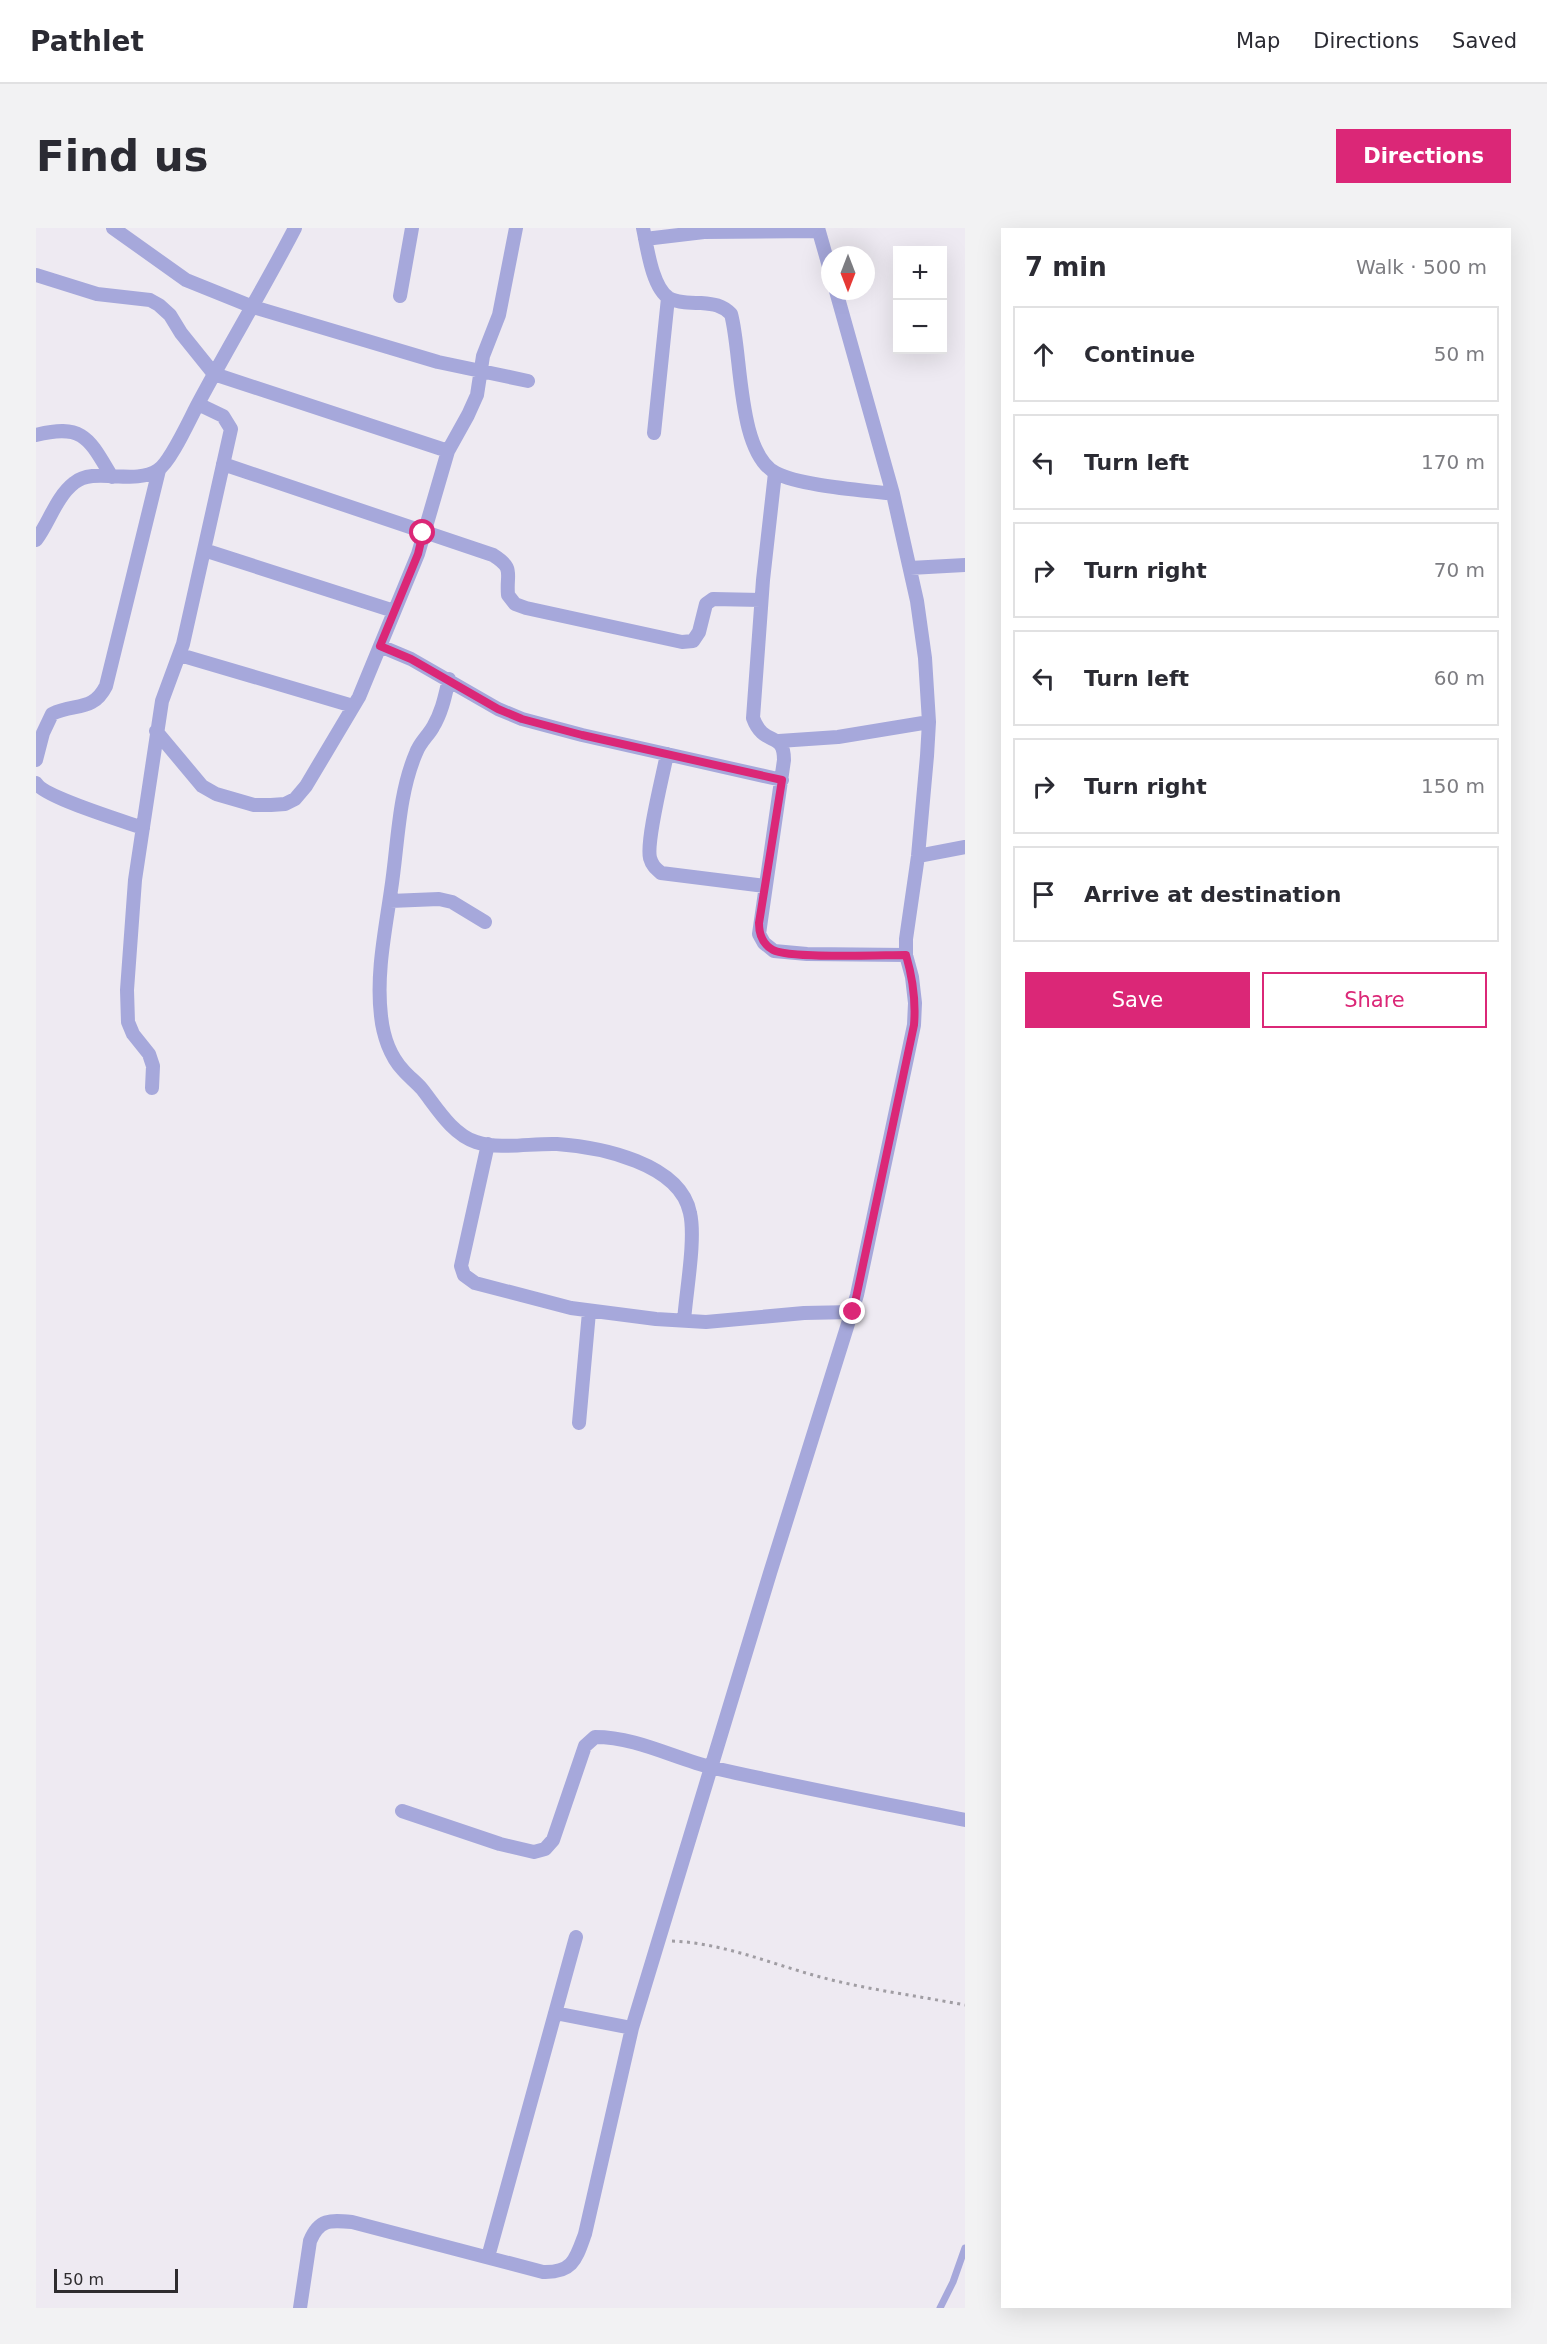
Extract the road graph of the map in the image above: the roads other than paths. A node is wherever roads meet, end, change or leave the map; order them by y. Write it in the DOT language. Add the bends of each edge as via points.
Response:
graph roads {
  1 [pos="113,228"];
  2 [pos="295,228"];
  3 [pos="412,228"];
  4 [pos="516,228"];
  5 [pos="818,229"];
  6 [pos="726,230"];
  7 [pos="644,234"];
  8 [pos="823,246"];
  9 [pos="36,275"];
  10 [pos="400,296"];
  11 [pos="668,298"];
  12 [pos="839,300"];
  13 [pos="253,307"];
  14 [pos="481,372"];
  15 [pos="214,374"];
  16 [pos="528,381"];
  17 [pos="198,404"];
  18 [pos="654,433"];
  19 [pos="36,435"];
  20 [pos="448,451"];
  21 [pos="223,464"];
  22 [pos="159,470"];
  23 [pos="776,473"];
  24 [pos="112,477"];
  25 [pos="893,494"];
  26 [pos="423,533"];
  27 [pos="36,540"];
  28 [pos="204,550"];
  29 [pos="965,566"];
  30 [pos="910,568"];
  31 [pos="761,600"];
  32 [pos="394,611"];
  33 [pos="380,646"];
  34 [pos="180,655"];
  35 [pos="449,680"];
  36 [pos="353,706"];
  37 [pos="929,722"];
  38 [pos="156,730"];
  39 [pos="779,741"];
  40 [pos="38,743"];
  41 [pos="667,754"];
  42 [pos="36,760"];
  43 [pos="782,780"];
  44 [pos="36,783"];
  45 [pos="142,828"];
  46 [pos="965,847"];
  47 [pos="918,856"];
  48 [pos="765,886"];
  49 [pos="390,901"];
  50 [pos="485,922"];
  51 [pos="906,955"];
  52 [pos="152,1088"];
  53 [pos="488,1144"];
  54 [pos="589,1312"];
  55 [pos="853,1312"];
  56 [pos="684,1321"];
  57 [pos="579,1423"];
  58 [pos="711,1767"];
  59 [pos="402,1811"];
  60 [pos="965,1820"];
  61 [pos="576,1937"];
  62 [pos="555,2013"];
  63 [pos="632,2028"];
  64 [pos="965,2248"];
  65 [pos="488,2257"];
  66 [pos="300,2308"];
  67 [pos="940,2308"];
  1 -- 13 [label="street" via="186,280"];
  2 -- 13 [label="street"];
  3 -- 10 [label="street"];
  4 -- 14 [label="street" via="499,315"];
  5 -- 6 [label="street"];
  5 -- 8 [label="street"];
  6 -- 7 [label="street"];
  7 -- 11 [label="street" via="658,286"];
  9 -- 15 [label="street" via="97,294 150,300 159,305"];
  11 -- 18 [label="street"];
  11 -- 23 [label="street" via="715,304 731,314 749,431 756,452"];
  12 -- 25 [label="street"];
  13 -- 14 [label="street"];
  13 -- 15 [label="street"];
  14 -- 16 [label="street"];
  14 -- 20 [label="street" via="477,395"];
  15 -- 17 [label="street"];
  15 -- 20 [label="street"];
  17 -- 21 [label="street" via="223,416 231,429"];
  17 -- 22 [label="street"];
  19 -- 24 [label="street" via="70,430 83,436"];
  20 -- 26 [label="street"];
  21 -- 26 [label="street"];
  21 -- 28 [label="street"];
  22 -- 24 [label="street" via="146,476"];
  22 -- 40 [label="street" via="106,686 94,702 52,714"];
  23 -- 25 [label="street" via="803,482"];
  23 -- 31 [label="street"];
  24 -- 27 [label="street" via="84,477 73,483"];
  25 -- 30 [label="street"];
  26 -- 31 [label="street" via="493,555 506,563 508,595 515,604 682,642 693,641 706,604 713,599"];
  26 -- 32 [label="street"];
  28 -- 32 [label="street"];
  28 -- 34 [label="street"];
  29 -- 30 [label="street"];
  30 -- 37 [label="street" via="922,627"];
  31 -- 39 [label="street" via="753,718 757,730"];
  32 -- 33 [label="street"];
  33 -- 35 [label="street"];
  33 -- 36 [label="street"];
  34 -- 36 [label="street"];
  34 -- 38 [label="street" via="162,701"];
  35 -- 41 [label="street" via="522,719"];
  35 -- 49 [label="street" via="439,716 424,737 410,770"];
  36 -- 38 [label="street" via="306,786 295,799 278,805 254,805 209,790"];
  37 -- 39 [label="street" via="838,737"];
  37 -- 47 [label="street"];
  38 -- 45 [label="street"];
  39 -- 43 [label="street" via="784,748"];
  40 -- 42 [label="street"];
  41 -- 43 [label="street"];
  41 -- 48 [label="street" via="650,841 653,866 661,873"];
  43 -- 48 [label="street"];
  44 -- 45 [label="street" via="46,792"];
  45 -- 52 [label="street" via="127,1007 133,1034 153,1066"];
  46 -- 47 [label="street"];
  47 -- 51 [label="street"];
  48 -- 51 [label="street" via="759,933 774,951"];
  49 -- 50 [label="street" via="439,899 462,907"];
  49 -- 53 [label="street" via="379,989 381,1018 391,1053 453,1128"];
  51 -- 55 [label="street" via="915,1003 914,1025"];
  53 -- 54 [label="street" via="462,1255 464,1275 475,1283"];
  53 -- 56 [label="street" via="558,1144 647,1165 669,1179 684,1198 692,1228"];
  54 -- 56 [label="street"];
  54 -- 57 [label="street"];
  55 -- 56 [label="street"];
  55 -- 58 [label="street"];
  58 -- 59 [label="street" via="629,1740 595,1737 585,1746 553,1840 545,1849 534,1852"];
  58 -- 60 [label="street"];
  58 -- 63 [label="street"];
  61 -- 62 [label="street"];
  62 -- 63 [label="street"];
  62 -- 65 [label="street"];
  63 -- 65 [label="street" via="585,2234 570,2266 558,2272 543,2272"];
  64 -- 67 [label="lane"];
  65 -- 66 [label="street" via="352,2222 324,2222 314,2230 310,2241"];
}
